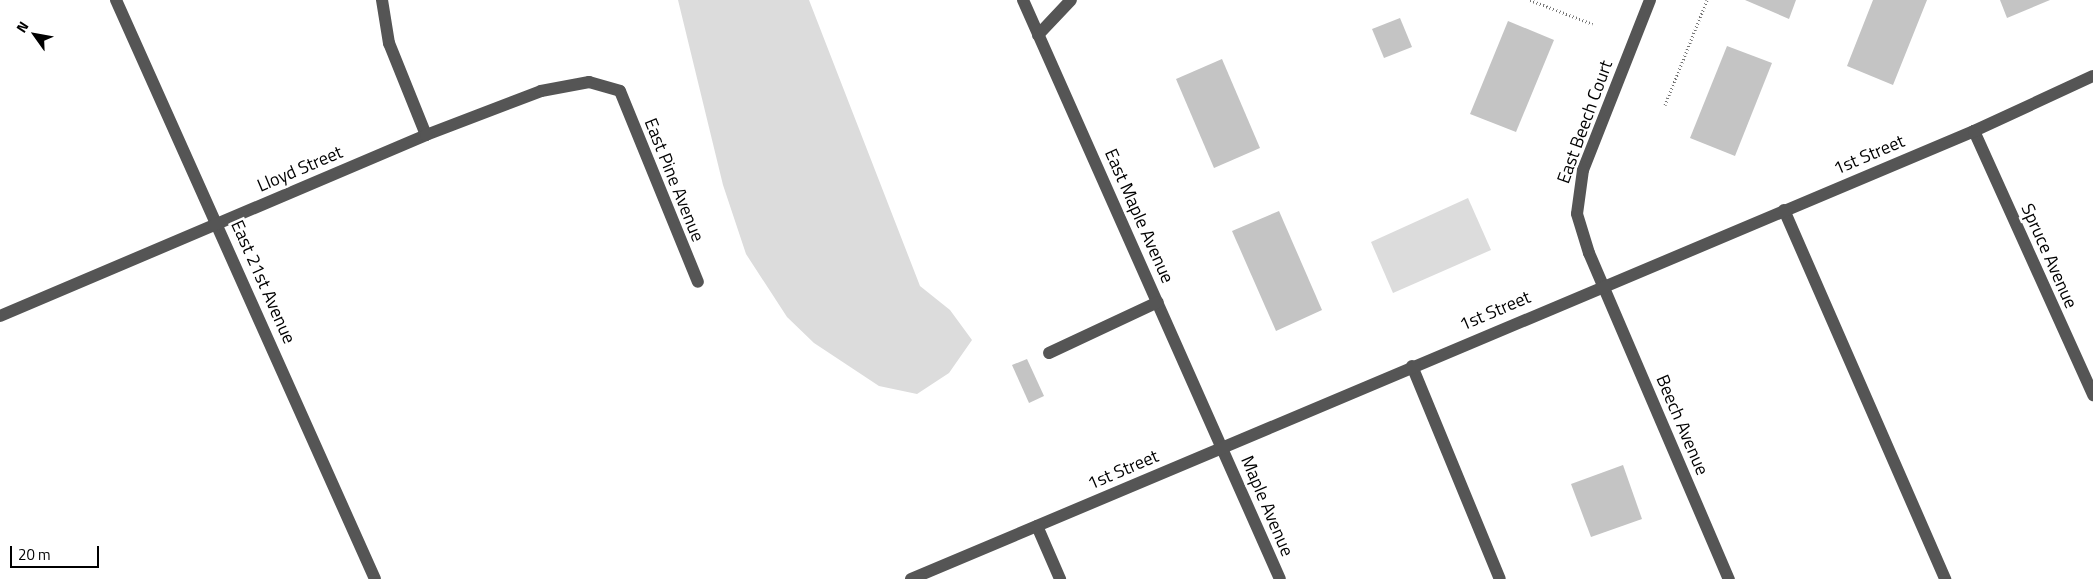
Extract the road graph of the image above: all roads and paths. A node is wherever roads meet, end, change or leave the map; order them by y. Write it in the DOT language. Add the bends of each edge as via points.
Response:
graph roads {
  1 [pos="116,0"];
  2 [pos="382,0"];
  3 [pos="1023,0"];
  4 [pos="1071,0"];
  5 [pos="1530,0"];
  6 [pos="1650,0"];
  7 [pos="1707,0"];
  8 [pos="1593,24"];
  9 [pos="1038,35"];
  10 [pos="2093,76"];
  11 [pos="620,91"];
  12 [pos="1665,105"];
  13 [pos="1974,131"];
  14 [pos="426,135"];
  15 [pos="1784,210"];
  16 [pos="218,223"];
  17 [pos="698,282"];
  18 [pos="1603,285"];
  19 [pos="1158,302"];
  20 [pos="0,316"];
  21 [pos="1049,353"];
  22 [pos="1412,366"];
  23 [pos="2093,395"];
  24 [pos="1223,446"];
  25 [pos="1037,526"];
  26 [pos="375,579"];
  27 [pos="911,579"];
  28 [pos="1060,579"];
  29 [pos="1280,579"];
  30 [pos="1500,579"];
  31 [pos="1729,579"];
  32 [pos="1945,579"];
  1 -- 16 [label="street, East 21st Avenue"];
  2 -- 14 [label="street" via="389,43"];
  3 -- 9 [label="street, East Maple Avenue"];
  4 -- 9 [label="street"];
  5 -- 8 [label="path"];
  6 -- 18 [label="street, East Beech Court" via="1577,192 1581,233"];
  7 -- 12 [label="path"];
  9 -- 19 [label="street, East Maple Avenue"];
  10 -- 13 [label="street, 1st Street"];
  11 -- 14 [label="street, Lloyd Street" via="590,82 541,91"];
  11 -- 17 [label="street, East Pine Avenue"];
  13 -- 15 [label="street, 1st Street"];
  13 -- 23 [label="street, Spruce Avenue"];
  14 -- 16 [label="street, Lloyd Street"];
  15 -- 18 [label="street, 1st Street"];
  15 -- 32 [label="street"];
  16 -- 20 [label="street, Lloyd Street"];
  16 -- 26 [label="street, East 21st Avenue"];
  18 -- 22 [label="street, 1st Street"];
  18 -- 31 [label="street, Beech Avenue"];
  19 -- 21 [label="street"];
  19 -- 24 [label="street, East Maple Avenue"];
  22 -- 24 [label="street, 1st Street"];
  22 -- 30 [label="street"];
  24 -- 25 [label="street, 1st Street"];
  24 -- 29 [label="street, Maple Avenue"];
  25 -- 27 [label="street, 1st Street"];
  25 -- 28 [label="street"];
}
